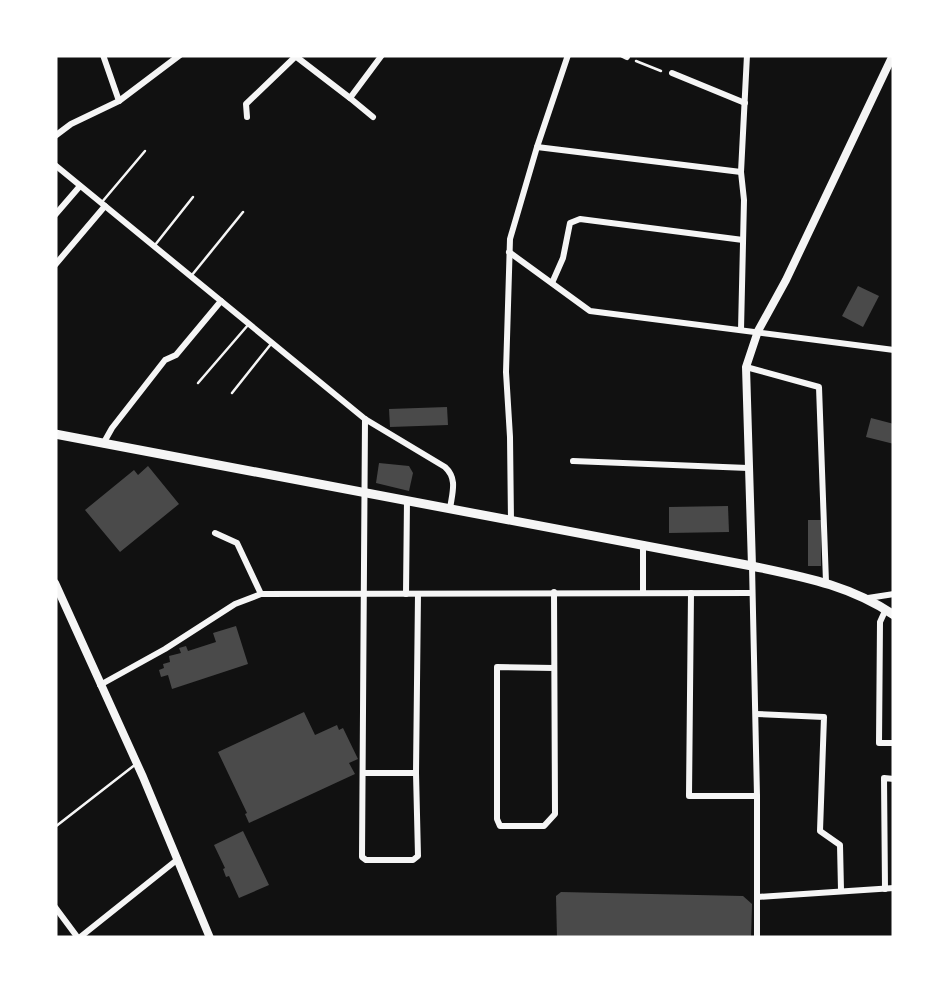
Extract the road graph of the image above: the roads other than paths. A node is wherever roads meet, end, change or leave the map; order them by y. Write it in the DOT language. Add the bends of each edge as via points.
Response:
graph roads {
  1 [pos="103,55"];
  2 [pos="180,55"];
  3 [pos="382,55"];
  4 [pos="558,55"];
  5 [pos="746,55"];
  6 [pos="893,55"];
  7 [pos="295,56"];
  8 [pos="568,57"];
  9 [pos="672,72"];
  10 [pos="350,98"];
  11 [pos="119,101"];
  12 [pos="744,103"];
  13 [pos="247,117"];
  14 [pos="373,118"];
  15 [pos="55,136"];
  16 [pos="537,147"];
  17 [pos="145,150"];
  18 [pos="55,165"];
  19 [pos="741,172"];
  20 [pos="80,186"];
  21 [pos="193,197"];
  22 [pos="103,205"];
  23 [pos="243,212"];
  24 [pos="55,215"];
  25 [pos="744,240"];
  26 [pos="154,246"];
  27 [pos="508,251"];
  28 [pos="55,265"];
  29 [pos="191,277"];
  30 [pos="552,283"];
  31 [pos="221,301"];
  32 [pos="248,323"];
  33 [pos="741,330"];
  34 [pos="758,331"];
  35 [pos="272,342"];
  36 [pos="894,350"];
  37 [pos="746,368"];
  38 [pos="198,383"];
  39 [pos="232,393"];
  40 [pos="365,418"];
  41 [pos="55,434"];
  42 [pos="103,444"];
  43 [pos="573,460"];
  44 [pos="748,468"];
  45 [pos="365,491"];
  46 [pos="407,500"];
  47 [pos="450,510"];
  48 [pos="510,521"];
  49 [pos="216,533"];
  50 [pos="644,544"];
  51 [pos="752,566"];
  52 [pos="826,582"];
  53 [pos="55,583"];
  54 [pos="554,592"];
  55 [pos="642,592"];
  56 [pos="692,593"];
  57 [pos="752,593"];
  58 [pos="261,594"];
  59 [pos="364,594"];
  60 [pos="406,594"];
  61 [pos="418,594"];
  62 [pos="894,594"];
  63 [pos="867,598"];
  64 [pos="890,613"];
  65 [pos="554,668"];
  66 [pos="100,685"];
  67 [pos="756,714"];
  68 [pos="894,743"];
  69 [pos="137,763"];
  70 [pos="363,773"];
  71 [pos="416,773"];
  72 [pos="894,778"];
  73 [pos="757,796"];
  74 [pos="56,827"];
  75 [pos="178,859"];
  76 [pos="889,888"];
  77 [pos="841,890"];
  78 [pos="757,896"];
  79 [pos="55,907"];
  80 [pos="78,938"];
  81 [pos="210,938"];
  82 [pos="757,938"];
  1 -- 11 [label="street"];
  2 -- 11 [label="street"];
  3 -- 10 [label="street"];
  4 -- 8 [label="street"];
  5 -- 12 [label="street"];
  6 -- 34 [label="street"];
  7 -- 10 [label="street"];
  7 -- 13 [label="street" via="246,104"];
  8 -- 16 [label="street"];
  9 -- 12 [label="street"];
  10 -- 14 [label="street"];
  11 -- 15 [label="street"];
  12 -- 19 [label="street"];
  16 -- 19 [label="street"];
  16 -- 27 [label="street"];
  17 -- 22 [label="lane"];
  18 -- 20 [label="street"];
  19 -- 25 [label="street"];
  20 -- 22 [label="street"];
  20 -- 24 [label="street"];
  21 -- 26 [label="lane"];
  22 -- 26 [label="street"];
  22 -- 28 [label="street"];
  23 -- 29 [label="lane"];
  25 -- 30 [label="street" via="580,219 570,223"];
  25 -- 33 [label="street"];
  26 -- 29 [label="street"];
  27 -- 30 [label="street"];
  27 -- 48 [label="street"];
  29 -- 31 [label="street"];
  30 -- 33 [label="street" via="590,312"];
  31 -- 32 [label="street"];
  31 -- 42 [label="street" via="176,355 164,360"];
  32 -- 35 [label="street"];
  32 -- 38 [label="lane"];
  33 -- 34 [label="street"];
  34 -- 36 [label="street"];
  34 -- 37 [label="street"];
  35 -- 39 [label="lane"];
  35 -- 40 [label="street"];
  37 -- 44 [label="street"];
  37 -- 52 [label="street" via="819,387"];
  40 -- 45 [label="street"];
  40 -- 47 [label="street" via="452,473"];
  41 -- 42 [label="main road"];
  42 -- 45 [label="main road"];
  43 -- 44 [label="street"];
  44 -- 51 [label="street"];
  45 -- 46 [label="main road"];
  45 -- 59 [label="street"];
  46 -- 47 [label="main road"];
  46 -- 60 [label="street"];
  47 -- 48 [label="main road"];
  48 -- 50 [label="main road"];
  49 -- 58 [label="street" via="237,543"];
  50 -- 51 [label="main road"];
  50 -- 55 [label="street"];
  51 -- 52 [label="main road"];
  51 -- 57 [label="street"];
  52 -- 63 [label="main road"];
  53 -- 66 [label="street"];
  54 -- 55 [label="street"];
  54 -- 61 [label="street"];
  54 -- 65 [label="street"];
  55 -- 56 [label="street"];
  56 -- 57 [label="street"];
  56 -- 73 [label="street" via="688,796"];
  57 -- 67 [label="street"];
  58 -- 59 [label="street"];
  58 -- 66 [label="street"];
  59 -- 60 [label="street"];
  59 -- 70 [label="street"];
  60 -- 61 [label="street"];
  61 -- 71 [label="street"];
  62 -- 63 [label="street"];
  63 -- 64 [label="main road"];
  64 -- 68 [label="street" via="880,622 879,743"];
  65 -- 65 [label="street" via="555,814 544,826 500,826 497,667"];
  66 -- 69 [label="street"];
  67 -- 73 [label="street"];
  67 -- 77 [label="street" via="824,717 820,831 840,844"];
  69 -- 74 [label="lane"];
  69 -- 75 [label="street"];
  70 -- 71 [label="street"];
  70 -- 71 [label="street" via="362,857 413,860"];
  72 -- 76 [label="street" via="884,778"];
  73 -- 78 [label="street"];
  75 -- 80 [label="street"];
  75 -- 81 [label="street"];
  76 -- 77 [label="street"];
  77 -- 78 [label="street"];
  78 -- 82 [label="street"];
  79 -- 80 [label="street"];
}
